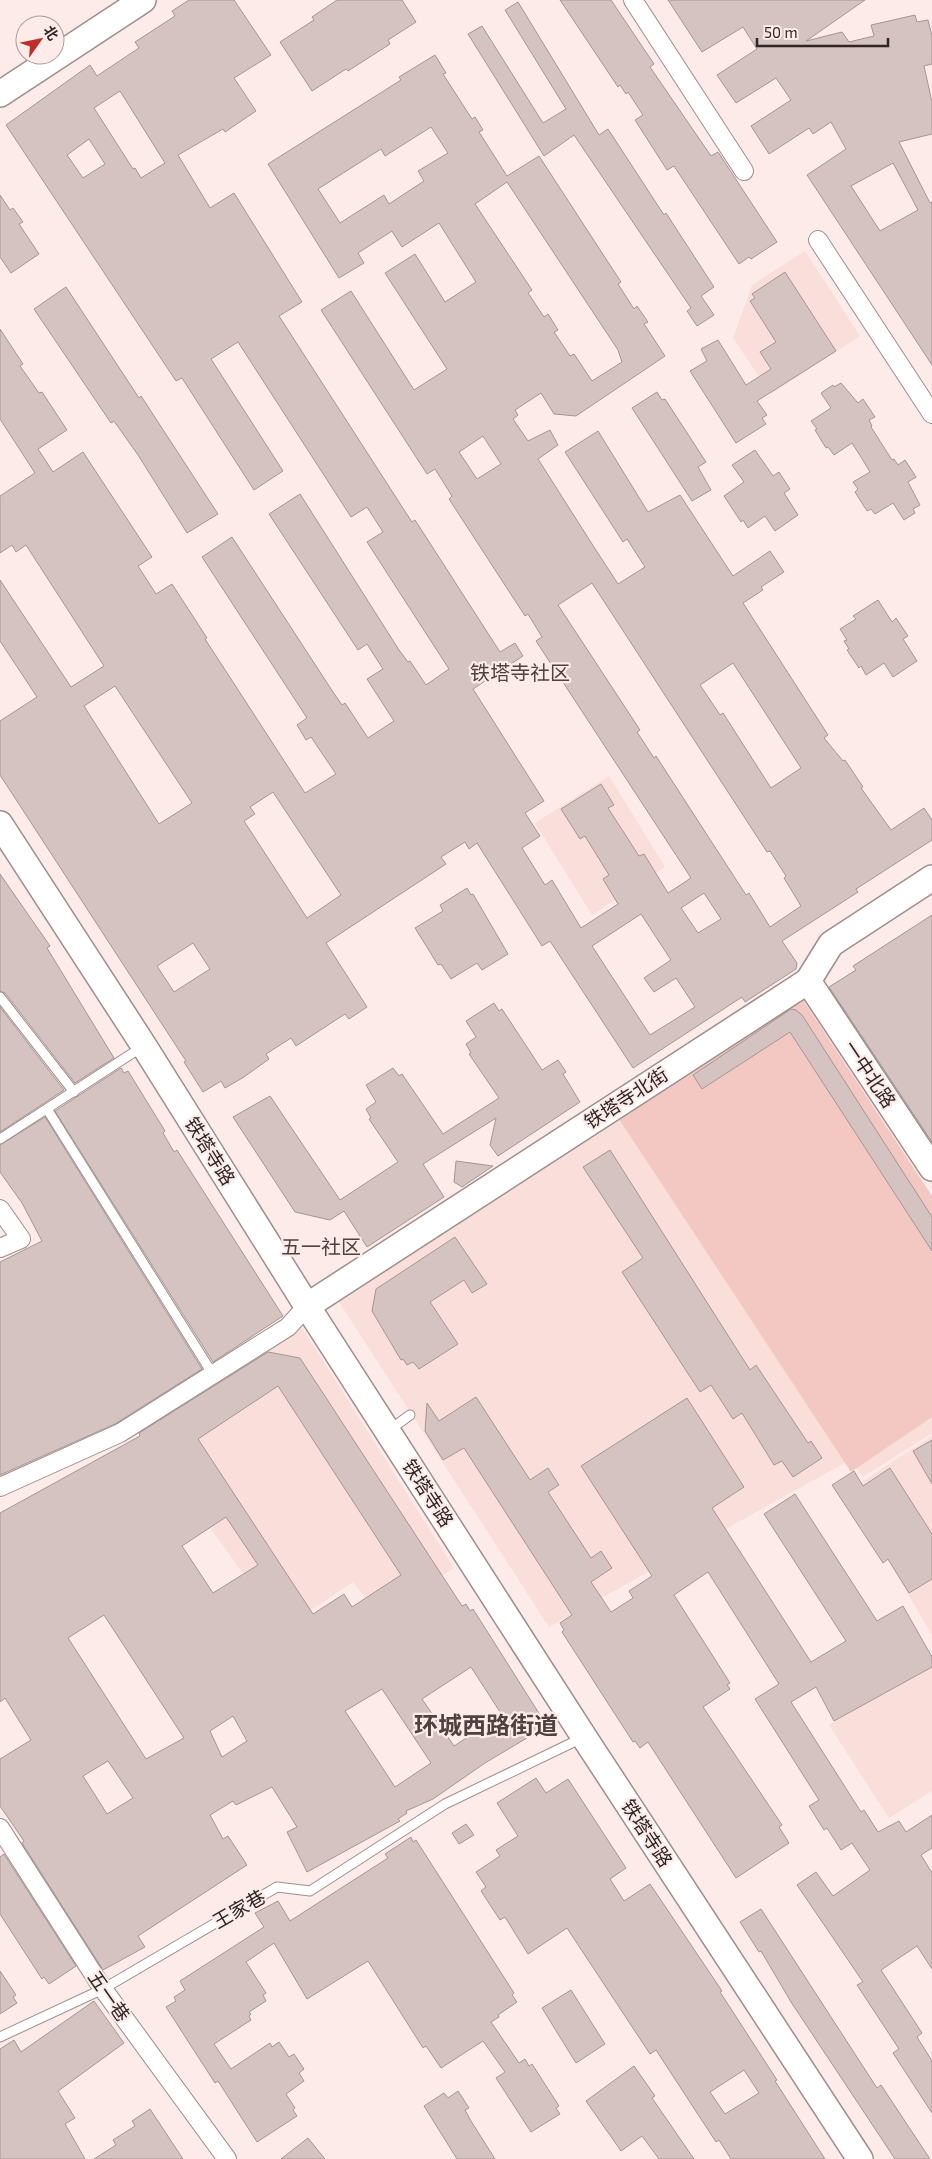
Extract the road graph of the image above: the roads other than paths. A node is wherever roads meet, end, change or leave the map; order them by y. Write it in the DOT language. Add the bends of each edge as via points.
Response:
graph roads {
  1 [pos="143,0"];
  2 [pos="633,0"];
  3 [pos="0,94"];
  4 [pos="744,171"];
  5 [pos="818,240"];
  6 [pos="932,414"];
  7 [pos="0,824"];
  8 [pos="932,878"];
  9 [pos="808,980"];
  10 [pos="0,997"];
  11 [pos="144,1046"];
  12 [pos="74,1092"];
  13 [pos="47,1109"];
  14 [pos="0,1139"];
  15 [pos="932,1168"];
  16 [pos="0,1209"];
  17 [pos="0,1248"];
  18 [pos="307,1306"];
  19 [pos="212,1373"];
  20 [pos="410,1415"];
  21 [pos="387,1431"];
  22 [pos="0,1487"];
  23 [pos="584,1737"];
  24 [pos="0,1828"];
  25 [pos="103,1989"];
  26 [pos="0,2037"];
  27 [pos="227,2159"];
  28 [pos="860,2159"];
  1 -- 3 [label="street"];
  2 -- 4 [label="street"];
  5 -- 6 [label="street"];
  7 -- 11 [label="street, 铁塔寺路"];
  8 -- 9 [label="street, 铁塔寺北街" via="831,944"];
  9 -- 15 [label="street, 一中北路"];
  9 -- 18 [label="street, 铁塔寺北街"];
  10 -- 12 [label="lane"];
  11 -- 12 [label="lane"];
  11 -- 18 [label="street, 铁塔寺路"];
  12 -- 13 [label="lane"];
  13 -- 14 [label="lane"];
  13 -- 19 [label="lane"];
  16 -- 17 [label="street" via="21,1239"];
  18 -- 19 [label="street" via="288,1327"];
  18 -- 21 [label="street, 铁塔寺路"];
  19 -- 22 [label="street" via="120,1432"];
  20 -- 21 [label="lane"];
  21 -- 23 [label="street, 铁塔寺路"];
  23 -- 25 [label="lane, 王家巷" via="445,1804 310,1890 277,1887"];
  23 -- 28 [label="street, 铁塔寺路"];
  24 -- 25 [label="street, 五一巷"];
  25 -- 26 [label="lane, 王家巷"];
  25 -- 27 [label="street, 五一巷"];
}
